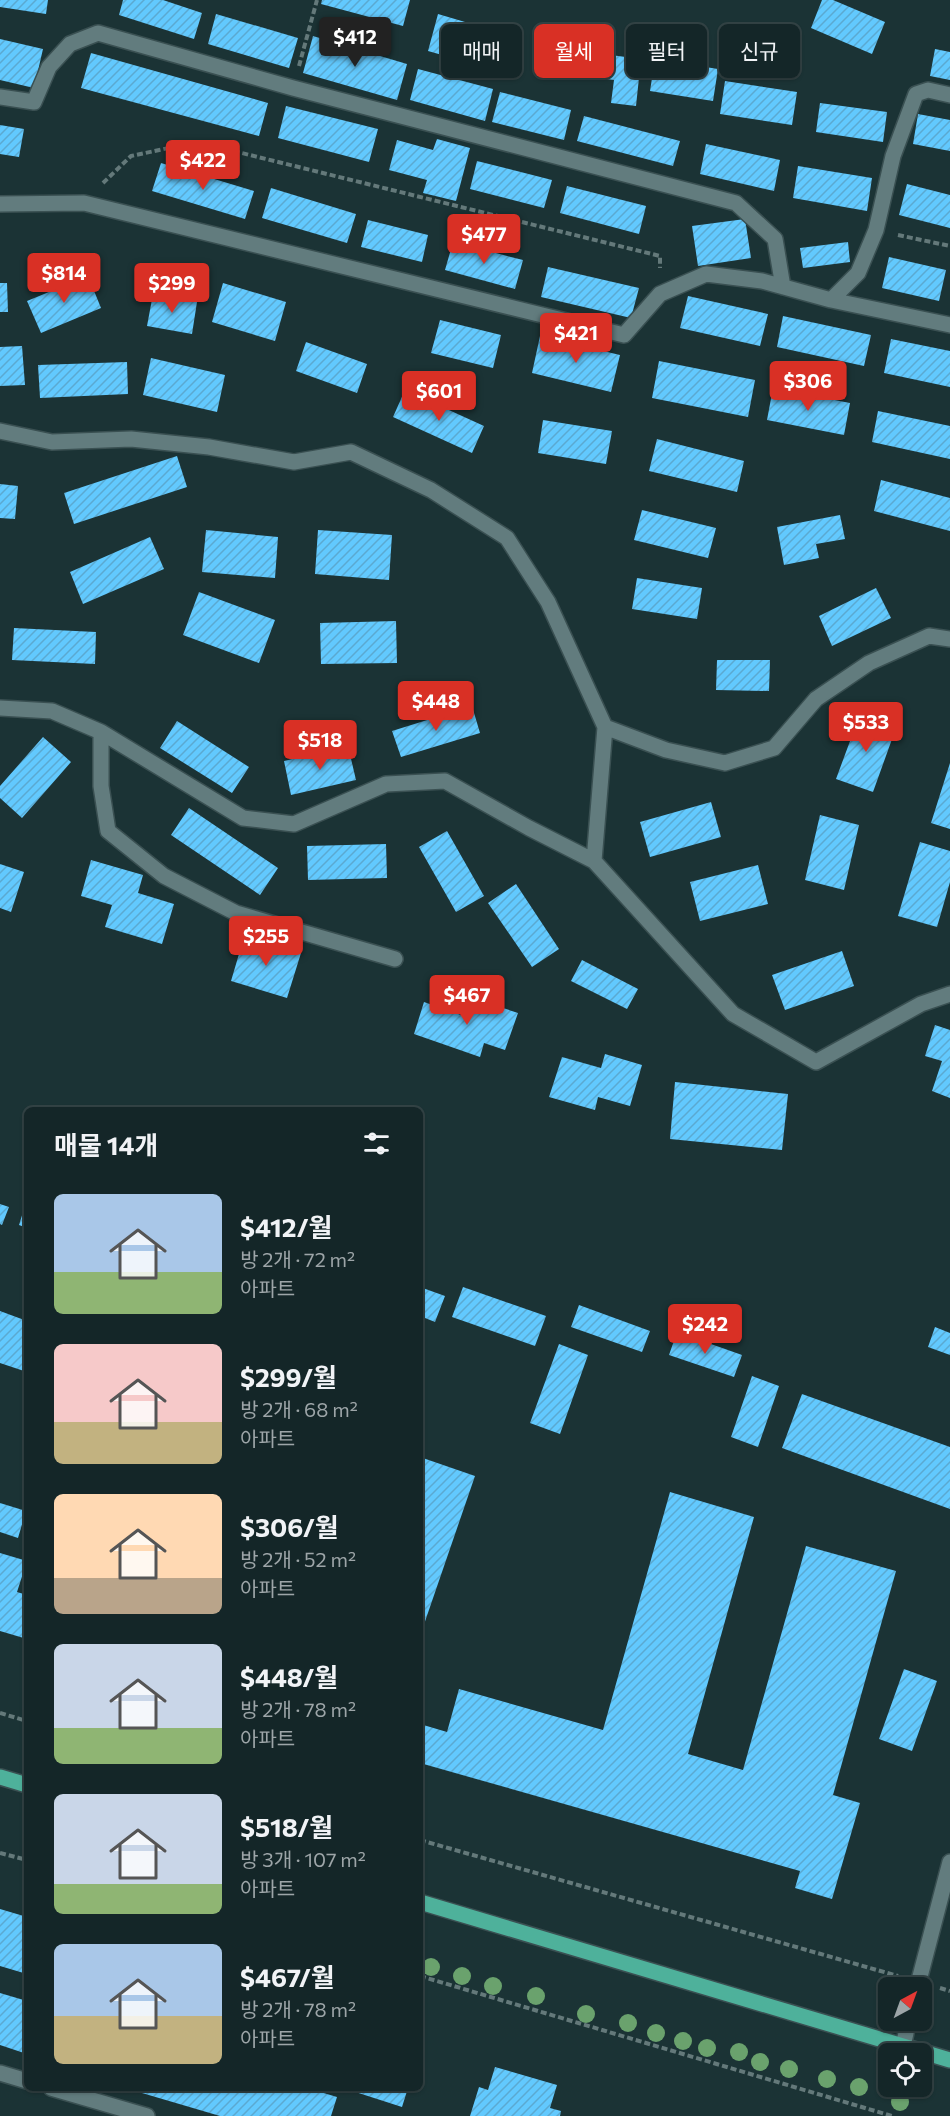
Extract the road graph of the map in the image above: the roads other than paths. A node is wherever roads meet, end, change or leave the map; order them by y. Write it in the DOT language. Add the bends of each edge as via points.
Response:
graph roads {
  1 [pos="950,95"];
  2 [pos="0,97"];
  3 [pos="0,204"];
  4 [pos="783,287"];
  5 [pos="831,300"];
  6 [pos="950,325"];
  7 [pos="0,431"];
  8 [pos="950,639"];
  9 [pos="0,708"];
  10 [pos="605,727"];
  11 [pos="101,732"];
  12 [pos="594,861"];
  13 [pos="395,959"];
  14 [pos="950,994"];
  15 [pos="0,1777"];
  16 [pos="24,1784"];
  17 [pos="950,1862"];
  18 [pos="423,1903"];
  19 [pos="920,1977"];
  20 [pos="893,2043"];
  21 [pos="932,2055"];
  22 [pos="950,2060"];
  23 [pos="0,2073"];
  24 [pos="24,2080"];
  25 [pos="61,2091"];
  26 [pos="147,2116"];
  1 -- 5 [label="street" via="928,90 916,94 893,156 876,230 858,273"];
  2 -- 4 [label="street" via="34,102 49,67 70,44 98,33 736,203 775,240"];
  3 -- 4 [label="street" via="84,203 624,335 660,294 706,274"];
  4 -- 5 [label="street"];
  5 -- 6 [label="street"];
  7 -- 10 [label="street" via="52,442 130,439 198,446 294,462 351,452 430,490 507,538 548,602"];
  8 -- 10 [label="street" via="929,636 869,663 816,699 774,748 725,763 666,750"];
  9 -- 11 [label="street" via="52,711"];
  10 -- 12 [label="street"];
  11 -- 12 [label="street" via="243,818 294,824 386,784 445,782"];
  11 -- 13 [label="street" via="101,786 108,831 164,876 236,913"];
  12 -- 14 [label="street" via="733,1014 816,1062 921,1004"];
  15 -- 16 [label="main road"];
  17 -- 19 [label="street"];
  18 -- 20 [label="main road"];
  21 -- 22 [label="main road"];
  23 -- 24 [label="street"];
  25 -- 26 [label="street"];
}
